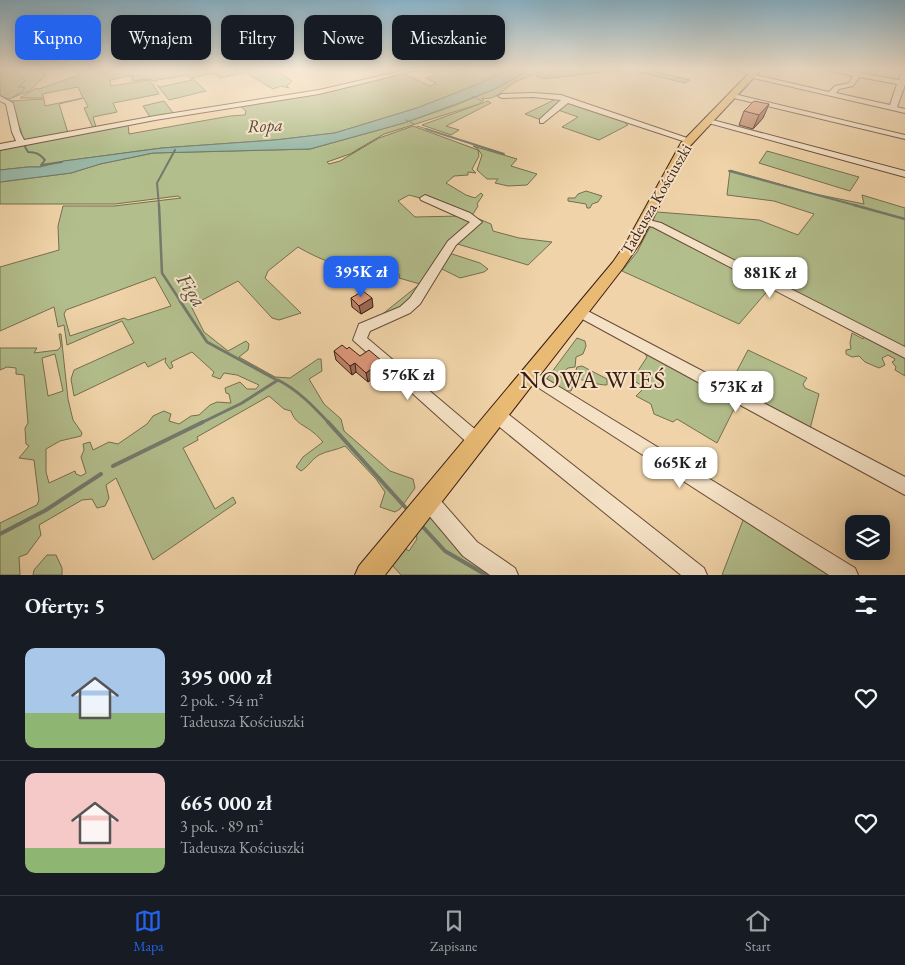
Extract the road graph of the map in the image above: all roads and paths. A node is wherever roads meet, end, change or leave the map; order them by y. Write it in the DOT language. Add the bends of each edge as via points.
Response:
graph roads {
  1 [pos="288,96"];
  2 [pos="502,96"];
  3 [pos="509,96"];
  4 [pos="548,96"];
  5 [pos="731,96"];
  6 [pos="740,96"];
  7 [pos="838,96"];
  8 [pos="898,96"];
  9 [pos="0,98"];
  10 [pos="566,100"];
  11 [pos="893,108"];
  12 [pos="905,111"];
  13 [pos="708,120"];
  14 [pos="543,121"];
  15 [pos="905,137"];
  16 [pos="689,140"];
  17 [pos="22,144"];
  18 [pos="0,147"];
  19 [pos="905,174"];
  20 [pos="424,198"];
  21 [pos="645,222"];
  22 [pos="580,312"];
  23 [pos="905,352"];
  24 [pos="530,376"];
  25 [pos="497,415"];
  26 [pos="477,441"];
  27 [pos="905,486"];
  28 [pos="426,503"];
  29 [pos="368,575"];
  30 [pos="508,575"];
  31 [pos="697,575"];
  32 [pos="848,575"];
  1 -- 17 [label="street"];
  2 -- 3 [label="street"];
  4 -- 10 [label="street"];
  5 -- 13 [label="main road, Tadeusza Kościuszki"];
  6 -- 15 [label="street"];
  7 -- 11 [label="street"];
  8 -- 11 [label="street"];
  9 -- 17 [label="street" via="9,103"];
  10 -- 14 [label="street"];
  10 -- 16 [label="street"];
  11 -- 12 [label="street"];
  13 -- 16 [label="main road, Tadeusza Kościuszki"];
  13 -- 19 [label="street"];
  16 -- 21 [label="main road, Tadeusza Kościuszki"];
  17 -- 18 [label="street"];
  20 -- 26 [label="street" via="477,222 452,243 415,301 404,310 364,328 360,340"];
  21 -- 22 [label="main road, Tadeusza Kościuszki" via="618,265"];
  21 -- 23 [label="street" via="657,225"];
  22 -- 24 [label="main road, Tadeusza Kościuszki"];
  22 -- 27 [label="street"];
  24 -- 25 [label="main road, Tadeusza Kościuszki"];
  24 -- 32 [label="street"];
  25 -- 26 [label="main road, Tadeusza Kościuszki"];
  25 -- 31 [label="street"];
  26 -- 28 [label="main road, Tadeusza Kościuszki"];
  28 -- 29 [label="main road, Tadeusza Kościuszki"];
  28 -- 30 [label="street" via="470,549"];
}
